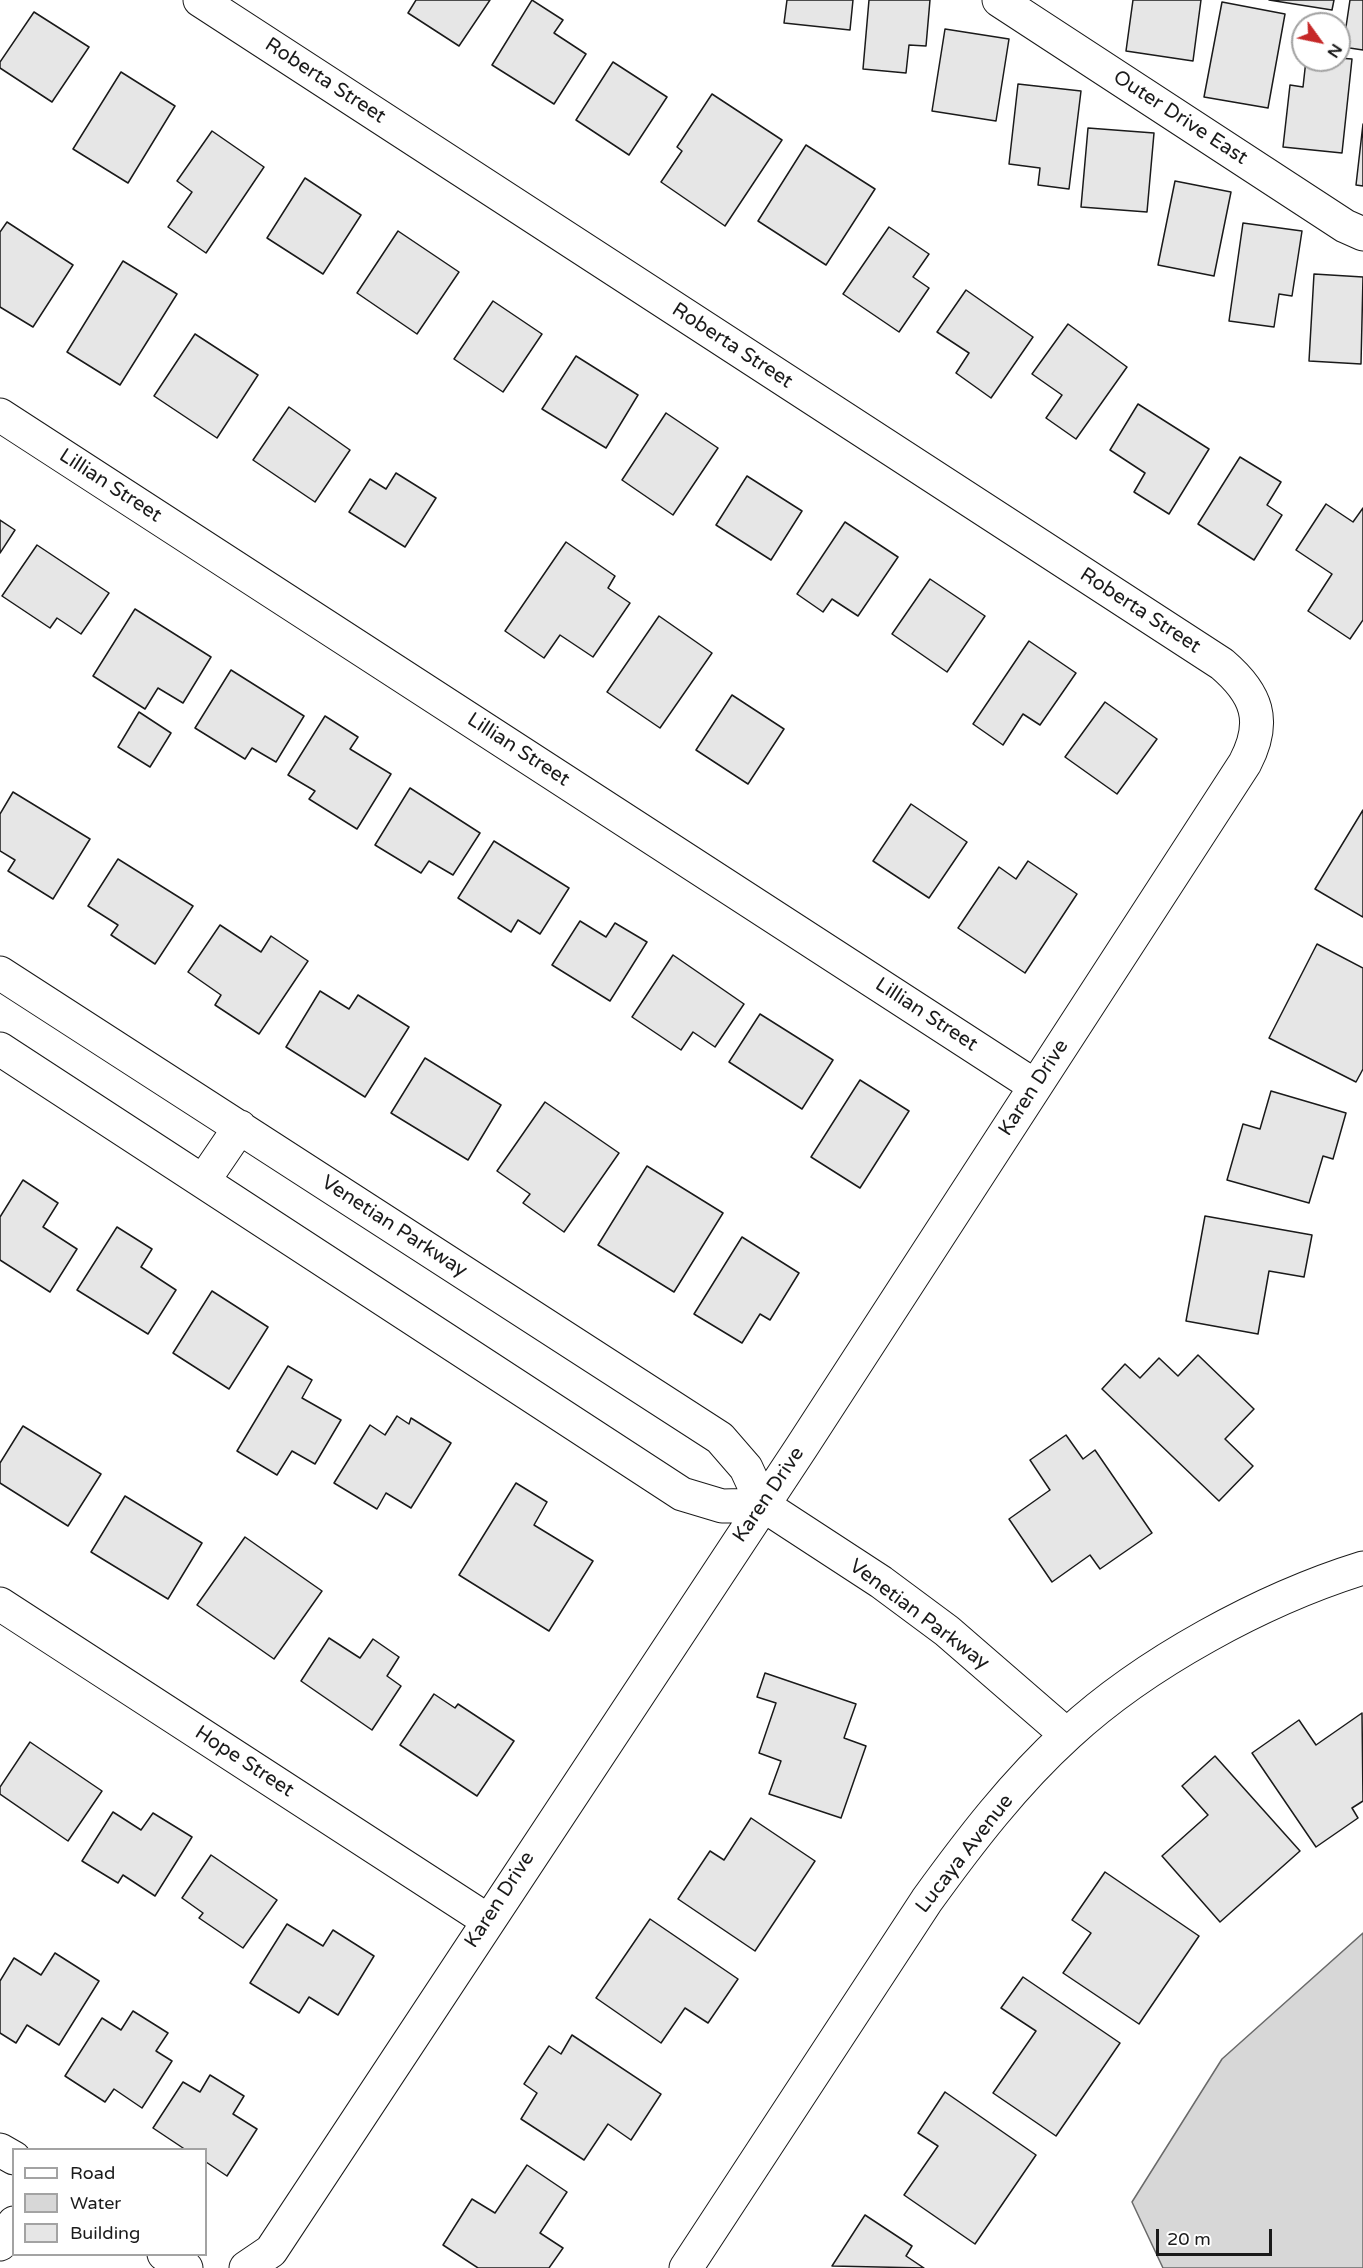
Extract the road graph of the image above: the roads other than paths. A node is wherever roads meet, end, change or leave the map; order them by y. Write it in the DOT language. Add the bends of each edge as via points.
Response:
graph roads {
  1 [pos="200,0"];
  2 [pos="999,0"];
  3 [pos="1363,234"];
  4 [pos="0,415"];
  5 [pos="1254,703"];
  6 [pos="0,973"];
  7 [pos="0,1049"];
  8 [pos="1035,1086"];
  9 [pos="240,1127"];
  10 [pos="204,1180"];
  11 [pos="763,1505"];
  12 [pos="1363,1568"];
  13 [pos="0,1604"];
  14 [pos="1067,1735"];
  15 [pos="487,1920"];
  16 [pos="12,2226"];
  17 [pos="0,2244"];
  18 [pos="167,2256"];
  19 [pos="186,2268"];
  20 [pos="246,2268"];
  21 [pos="686,2268"];
  1 -- 5 [label="street, Roberta Street" via="1222,664 1241,681"];
  2 -- 3 [label="street, Outer Drive East" via="1345,226"];
  4 -- 8 [label="street, Lillian Street"];
  5 -- 8 [label="street, Karen Drive" via="1257,732 1245,763"];
  6 -- 9 [label="street, Venetian Parkway"];
  7 -- 10 [label="street"];
  8 -- 11 [label="street, Karen Drive"];
  9 -- 10 [label="street"];
  9 -- 11 [label="street, Venetian Parkway" via="720,1438 746,1468"];
  10 -- 11 [label="street" via="682,1494 722,1506"];
  11 -- 14 [label="street, Venetian Parkway" via="881,1582 947,1631"];
  11 -- 15 [label="street, Karen Drive"];
  12 -- 14 [label="street, Lucaya Avenue" via="1306,1590 1197,1643 1102,1705"];
  13 -- 15 [label="street, Hope Street"];
  14 -- 21 [label="street, Lucaya Avenue" via="962,1851"];
  15 -- 20 [label="street, Karen Drive" via="271,2251"];
  16 -- 17 [label="street"];
  18 -- 19 [label="street"];
}
